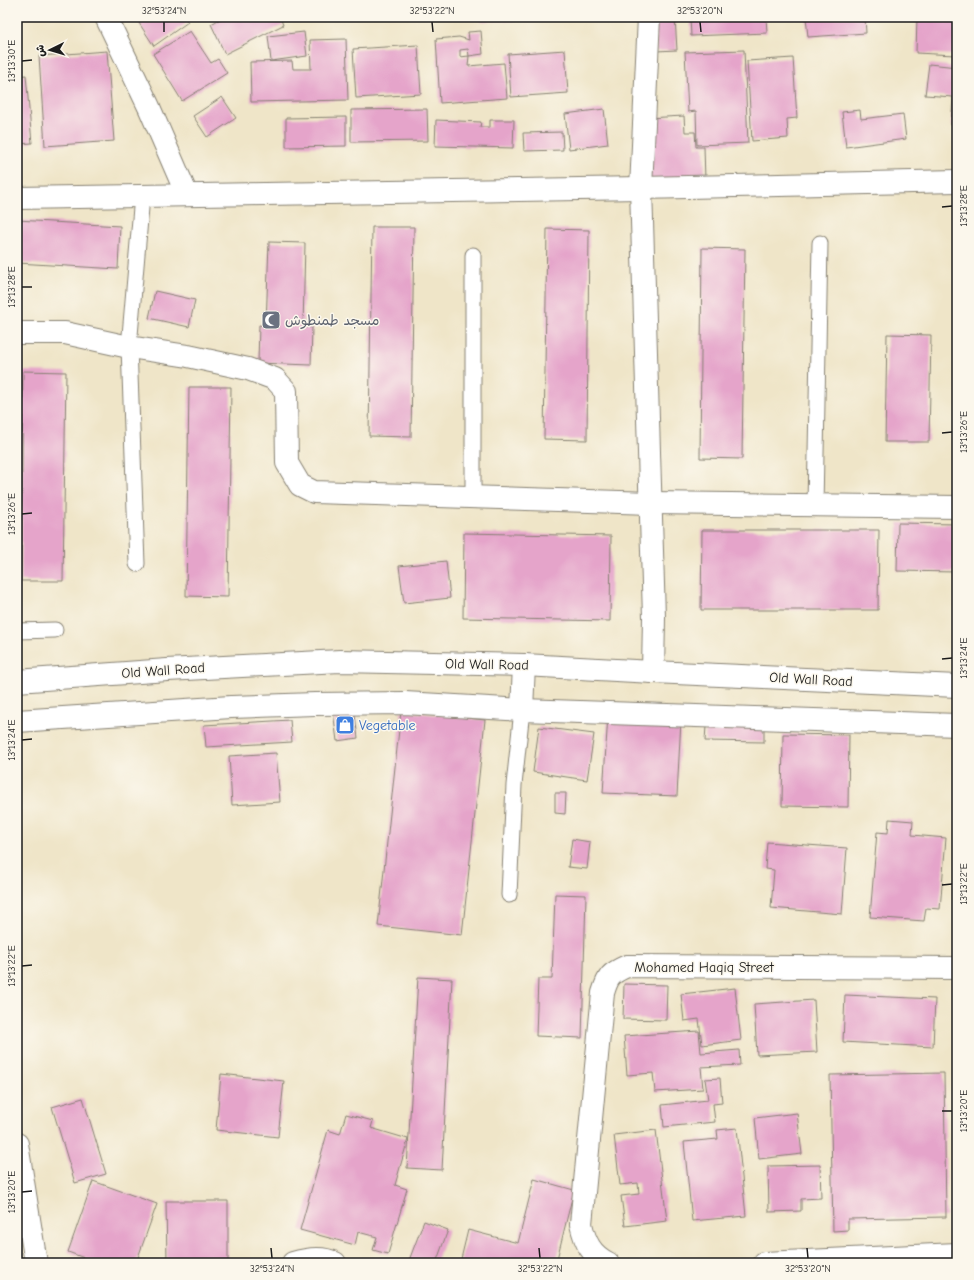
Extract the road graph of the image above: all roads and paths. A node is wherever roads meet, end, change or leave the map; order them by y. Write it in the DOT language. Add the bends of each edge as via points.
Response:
graph roads {
  1 [pos="106,17"];
  2 [pos="649,17"];
  3 [pos="957,181"];
  4 [pos="641,188"];
  5 [pos="187,195"];
  6 [pos="142,196"];
  7 [pos="17,198"];
  8 [pos="820,243"];
  9 [pos="472,256"];
  10 [pos="17,333"];
  11 [pos="129,347"];
  12 [pos="473,497"];
  13 [pos="650,503"];
  14 [pos="815,506"];
  15 [pos="957,507"];
  16 [pos="137,564"];
  17 [pos="55,630"];
  18 [pos="17,631"];
  19 [pos="524,665"];
  20 [pos="653,672"];
  21 [pos="17,681"];
  22 [pos="957,686"];
  23 [pos="522,710"];
  24 [pos="17,721"];
  25 [pos="957,725"];
  26 [pos="509,895"];
  27 [pos="957,968"];
  28 [pos="17,1144"];
  29 [pos="957,1254"];
  30 [pos="36,1263"];
  31 [pos="293,1263"];
  32 [pos="335,1263"];
  33 [pos="608,1263"];
  34 [pos="764,1263"];
  1 -- 5 [label="street"];
  2 -- 4 [label="street"];
  3 -- 4 [label="street"];
  4 -- 5 [label="street"];
  4 -- 13 [label="street"];
  5 -- 6 [label="street"];
  6 -- 7 [label="street"];
  6 -- 11 [label="lane"];
  8 -- 14 [label="lane"];
  9 -- 12 [label="lane"];
  10 -- 11 [label="street" via="65,333"];
  11 -- 12 [label="street" via="248,369 275,379 286,391 287,463 300,486 314,492"];
  11 -- 16 [label="lane"];
  12 -- 13 [label="street"];
  13 -- 14 [label="street"];
  13 -- 20 [label="street"];
  14 -- 15 [label="street"];
  17 -- 18 [label="lane"];
  19 -- 20 [label="street, Old Wall Road"];
  19 -- 21 [label="street, Old Wall Road" via="340,662 167,670"];
  19 -- 23 [label="street"];
  20 -- 22 [label="street, Old Wall Road"];
  23 -- 24 [label="street" via="405,704 315,704"];
  23 -- 25 [label="street"];
  23 -- 26 [label="lane" via="514,786"];
  27 -- 33 [label="street, Mohamed Haqiq Street" via="627,966 616,971 606,980 603,994 581,1224 585,1240 591,1250"];
  28 -- 30 [label="street"];
  29 -- 34 [label="street"];
  31 -- 32 [label="street" via="307,1258"];
}
